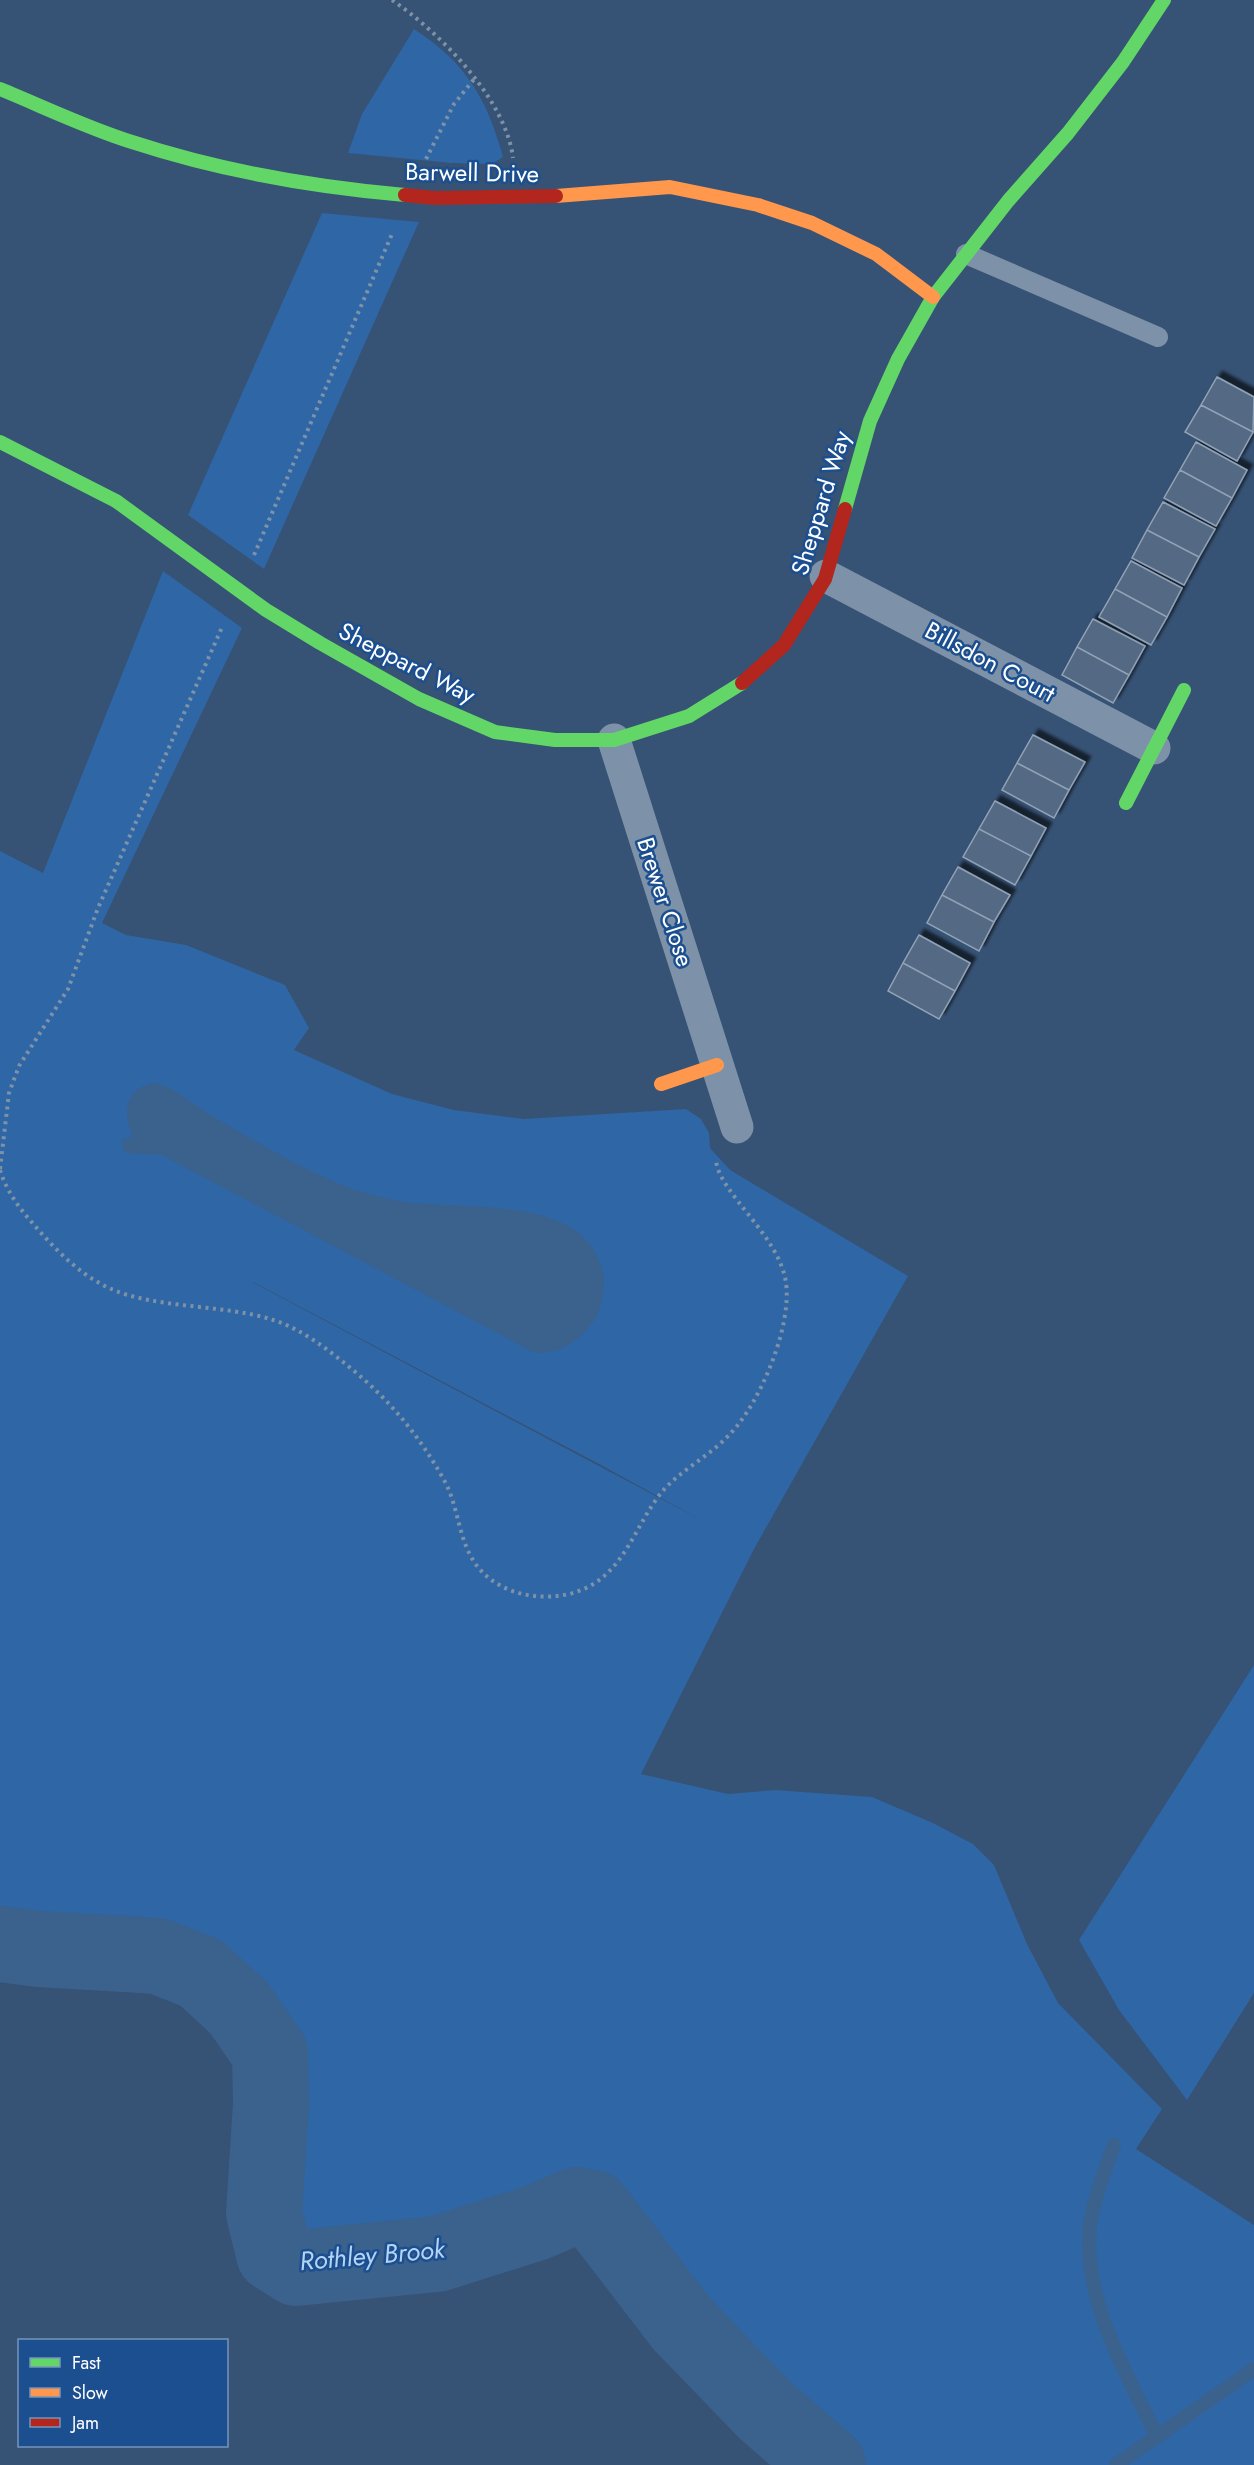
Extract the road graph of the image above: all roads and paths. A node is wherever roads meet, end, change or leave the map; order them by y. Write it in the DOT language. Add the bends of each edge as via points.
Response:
graph roads {
  1 [pos="392,0"];
  2 [pos="1164,0"];
  3 [pos="0,89"];
  4 [pos="519,197"];
  5 [pos="966,254"];
  6 [pos="933,297"];
  7 [pos="1158,337"];
  8 [pos="0,442"];
  9 [pos="826,576"];
  10 [pos="1184,690"];
  11 [pos="614,740"];
  12 [pos="1154,748"];
  13 [pos="1126,803"];
  14 [pos="717,1065"];
  15 [pos="661,1084"];
  16 [pos="738,1127"];
  17 [pos="0,1170"];
  1 -- 4 [label="path" via="443,41 475,78 512,146"];
  2 -- 5 [label="street, Sheppard Way" via="1123,62 1068,133"];
  3 -- 4 [label="street, Barwell Drive" via="131,142 260,177 422,198"];
  4 -- 6 [label="street, Barwell Drive" via="670,187 758,205 812,223 876,254"];
  5 -- 6 [label="street, Sheppard Way"];
  5 -- 7 [label="lane"];
  6 -- 9 [label="street, Sheppard Way" via="898,358 870,421"];
  8 -- 11 [label="street, Sheppard Way" via="116,501 266,610 419,699 495,732 555,740"];
  9 -- 11 [label="street, Sheppard Way" via="784,645 736,688 688,716"];
  9 -- 12 [label="street, Billsdon Court"];
  10 -- 12 [label="street"];
  11 -- 14 [label="street, Brewer Close"];
  12 -- 13 [label="street"];
  14 -- 15 [label="street"];
  14 -- 16 [label="street, Brewer Close"];
  16 -- 17 [label="path" via="715,1145 717,1167 766,1234 786,1281 785,1309 774,1354 754,1400 733,1431 664,1489 605,1576 589,1587 552,1598 517,1592 486,1575 473,1560 445,1481 420,1441 403,1416 346,1364 293,1328 271,1319 135,1296 111,1288 66,1259 41,1233 5,1187"];
}
